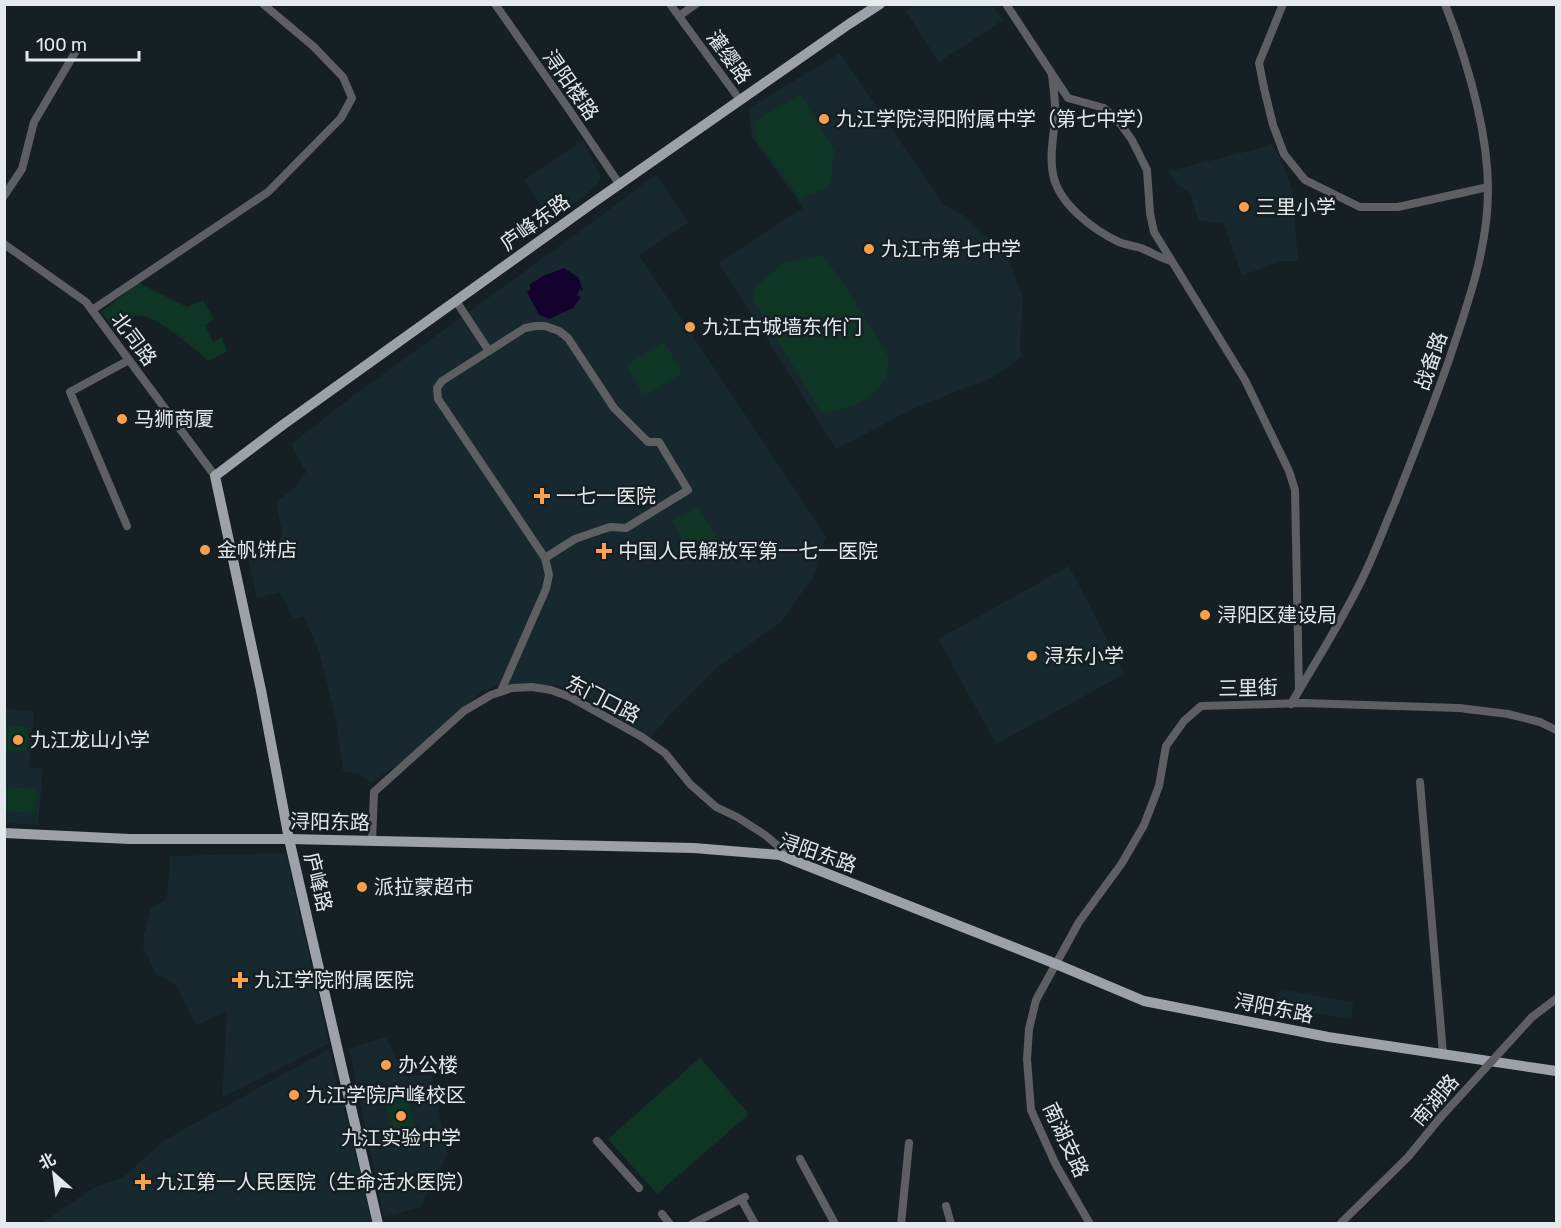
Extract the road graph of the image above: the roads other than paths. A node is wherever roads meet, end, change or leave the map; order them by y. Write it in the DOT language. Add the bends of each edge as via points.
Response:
graph roads {
  1 [pos="263,4"];
  2 [pos="495,4"];
  3 [pos="670,4"];
  4 [pos="696,4"];
  5 [pos="879,4"];
  6 [pos="1006,4"];
  7 [pos="1283,4"];
  8 [pos="1445,4"];
  9 [pos="679,16"];
  10 [pos="76,51"];
  11 [pos="1052,76"];
  12 [pos="740,100"];
  13 [pos="620,185"];
  14 [pos="1488,187"];
  15 [pos="4,196"];
  16 [pos="4,244"];
  17 [pos="1171,261"];
  18 [pos="456,301"];
  19 [pos="92,310"];
  20 [pos="489,351"];
  21 [pos="129,360"];
  22 [pos="216,476"];
  23 [pos="127,526"];
  24 [pos="545,558"];
  25 [pos="1299,690"];
  26 [pos="501,691"];
  27 [pos="1291,704"];
  28 [pos="1557,730"];
  29 [pos="1420,782"];
  30 [pos="4,833"];
  31 [pos="289,839"];
  32 [pos="372,841"];
  33 [pos="786,857"];
  34 [pos="1056,964"];
  35 [pos="1557,999"];
  36 [pos="1443,1054"];
  37 [pos="1557,1071"];
  38 [pos="597,1141"];
  39 [pos="909,1143"];
  40 [pos="800,1159"];
  41 [pos="639,1188"];
  42 [pos="946,1206"];
  43 [pos="662,1214"];
  44 [pos="835,1223"];
  45 [pos="378,1224"];
  46 [pos="670,1224"];
  47 [pos="692,1224"];
  48 [pos="755,1224"];
  49 [pos="901,1224"];
  50 [pos="951,1224"];
  51 [pos="1090,1224"];
  52 [pos="1340,1224"];
  1 -- 19 [label="street" via="343,77 352,98 341,118 268,192"];
  2 -- 13 [label="street, 浔阳楼路"];
  3 -- 9 [label="street, 灌缨路"];
  4 -- 9 [label="street"];
  5 -- 12 [label="main road, 庐峰东路"];
  6 -- 11 [label="street"];
  7 -- 14 [label="street" via="1259,63 1284,154 1305,180 1360,207 1398,207"];
  8 -- 14 [label="street, 战备路" via="1473,91"];
  9 -- 12 [label="street, 灌缨路"];
  10 -- 15 [label="street" via="34,122 22,169"];
  11 -- 17 [label="street" via="1068,98 1104,108 1132,140 1147,170 1154,232"];
  11 -- 17 [label="street" via="1055,115 1051,154 1053,175 1063,197 1093,227 1120,243"];
  12 -- 13 [label="main road, 庐峰东路"];
  13 -- 18 [label="main road, 庐峰东路"];
  14 -- 25 [label="street, 战备路" via="1481,253 1433,406 1366,572"];
  16 -- 19 [label="street, 北司路"];
  17 -- 25 [label="street" via="1245,380 1295,490"];
  18 -- 20 [label="street"];
  18 -- 22 [label="main road, 庐峰东路"];
  19 -- 21 [label="street, 北司路"];
  20 -- 24 [label="street" via="442,381 437,388 438,399"];
  20 -- 24 [label="street" via="525,328 545,326 559,331 568,338 614,408 648,442 659,442 688,490 626,528 610,527 575,539"];
  21 -- 22 [label="street, 北司路"];
  21 -- 23 [label="street" via="70,392"];
  22 -- 31 [label="main road, 庐峰路"];
  24 -- 26 [label="street" via="549,575 546,590"];
  25 -- 27 [label="street, 战备路"];
  26 -- 32 [label="street, 东门口路" via="464,711 374,792"];
  26 -- 33 [label="street, 东门口路" via="532,687 551,690 642,737 665,753 690,784 716,807 777,844"];
  27 -- 28 [label="street, 三里街" via="1459,708 1508,714"];
  27 -- 34 [label="street, 三里街" via="1202,706 1184,721 1166,746 1159,786 1144,825 1079,922"];
  29 -- 36 [label="street"];
  30 -- 31 [label="main road, 浔阳东路" via="130,839"];
  31 -- 32 [label="main road, 浔阳东路"];
  31 -- 45 [label="main road, 庐峰路"];
  32 -- 33 [label="main road, 浔阳东路" via="694,848"];
  33 -- 34 [label="main road, 浔阳东路"];
  34 -- 36 [label="main road, 浔阳东路" via="1144,1001 1328,1037"];
  34 -- 51 [label="street, 南湖支路" via="1036,1000 1029,1029 1031,1110 1056,1165"];
  35 -- 52 [label="street, 南湖路, bridge" via="1532,1017 1408,1157"];
  36 -- 37 [label="main road, 浔阳东路"];
  38 -- 41 [label="street"];
  39 -- 49 [label="street"];
  40 -- 44 [label="street"];
  42 -- 50 [label="street"];
  43 -- 46 [label="street"];
  47 -- 48 [label="street" via="743,1198"];
}
